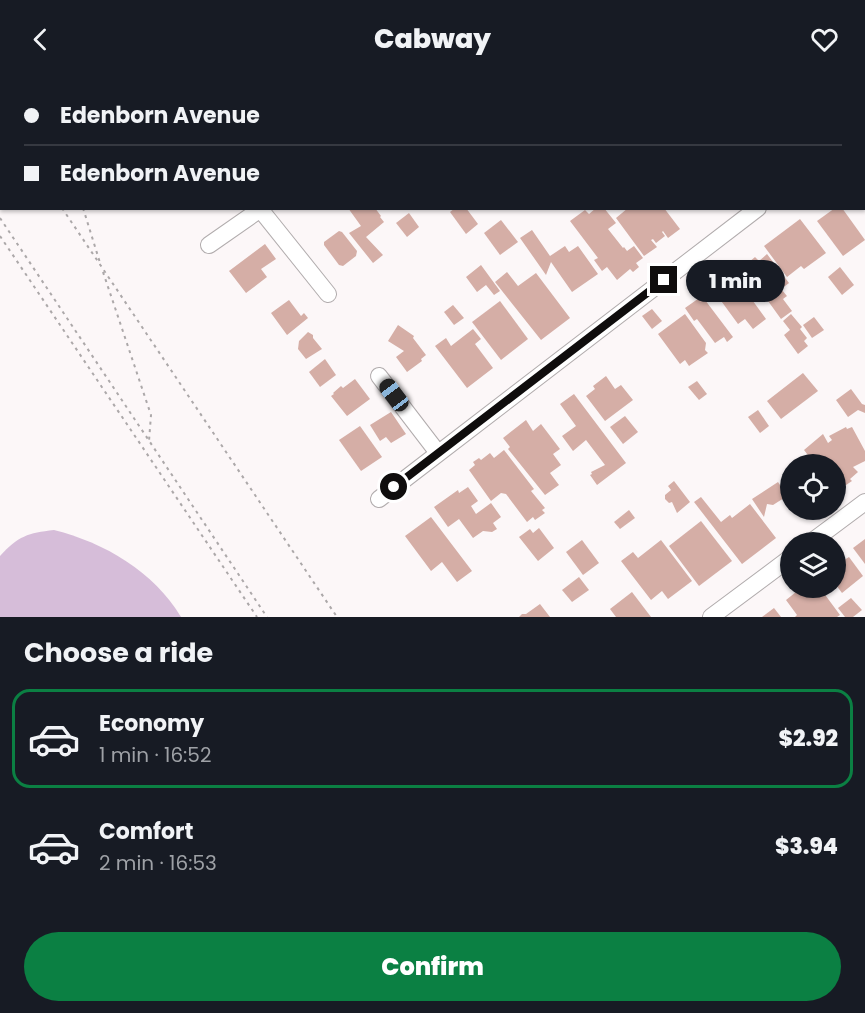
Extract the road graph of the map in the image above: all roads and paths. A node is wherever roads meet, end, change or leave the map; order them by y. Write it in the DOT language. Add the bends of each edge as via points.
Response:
graph roads {
  1 [pos="63,210"];
  2 [pos="84,210"];
  3 [pos="260,210"];
  4 [pos="262,210"];
  5 [pos="755,210"];
  6 [pos="0,218"];
  7 [pos="0,236"];
  8 [pos="209,245"];
  9 [pos="102,269"];
  10 [pos="328,294"];
  11 [pos="379,376"];
  12 [pos="149,441"];
  13 [pos="438,453"];
  14 [pos="379,498"];
  15 [pos="865,502"];
  16 [pos="825,532"];
  17 [pos="780,565"];
  18 [pos="257,617"];
  19 [pos="267,617"];
  20 [pos="337,617"];
  21 [pos="711,617"];
  1 -- 9 [label="path"];
  2 -- 9 [label="path"];
  3 -- 8 [label="street"];
  4 -- 10 [label="street"];
  5 -- 13 [label="street"];
  6 -- 12 [label="path"];
  7 -- 18 [label="path"];
  9 -- 12 [label="path" via="151,416"];
  9 -- 20 [label="path"];
  11 -- 13 [label="street"];
  12 -- 19 [label="path"];
  13 -- 14 [label="street"];
  15 -- 16 [label="street"];
  17 -- 21 [label="street"];
}
